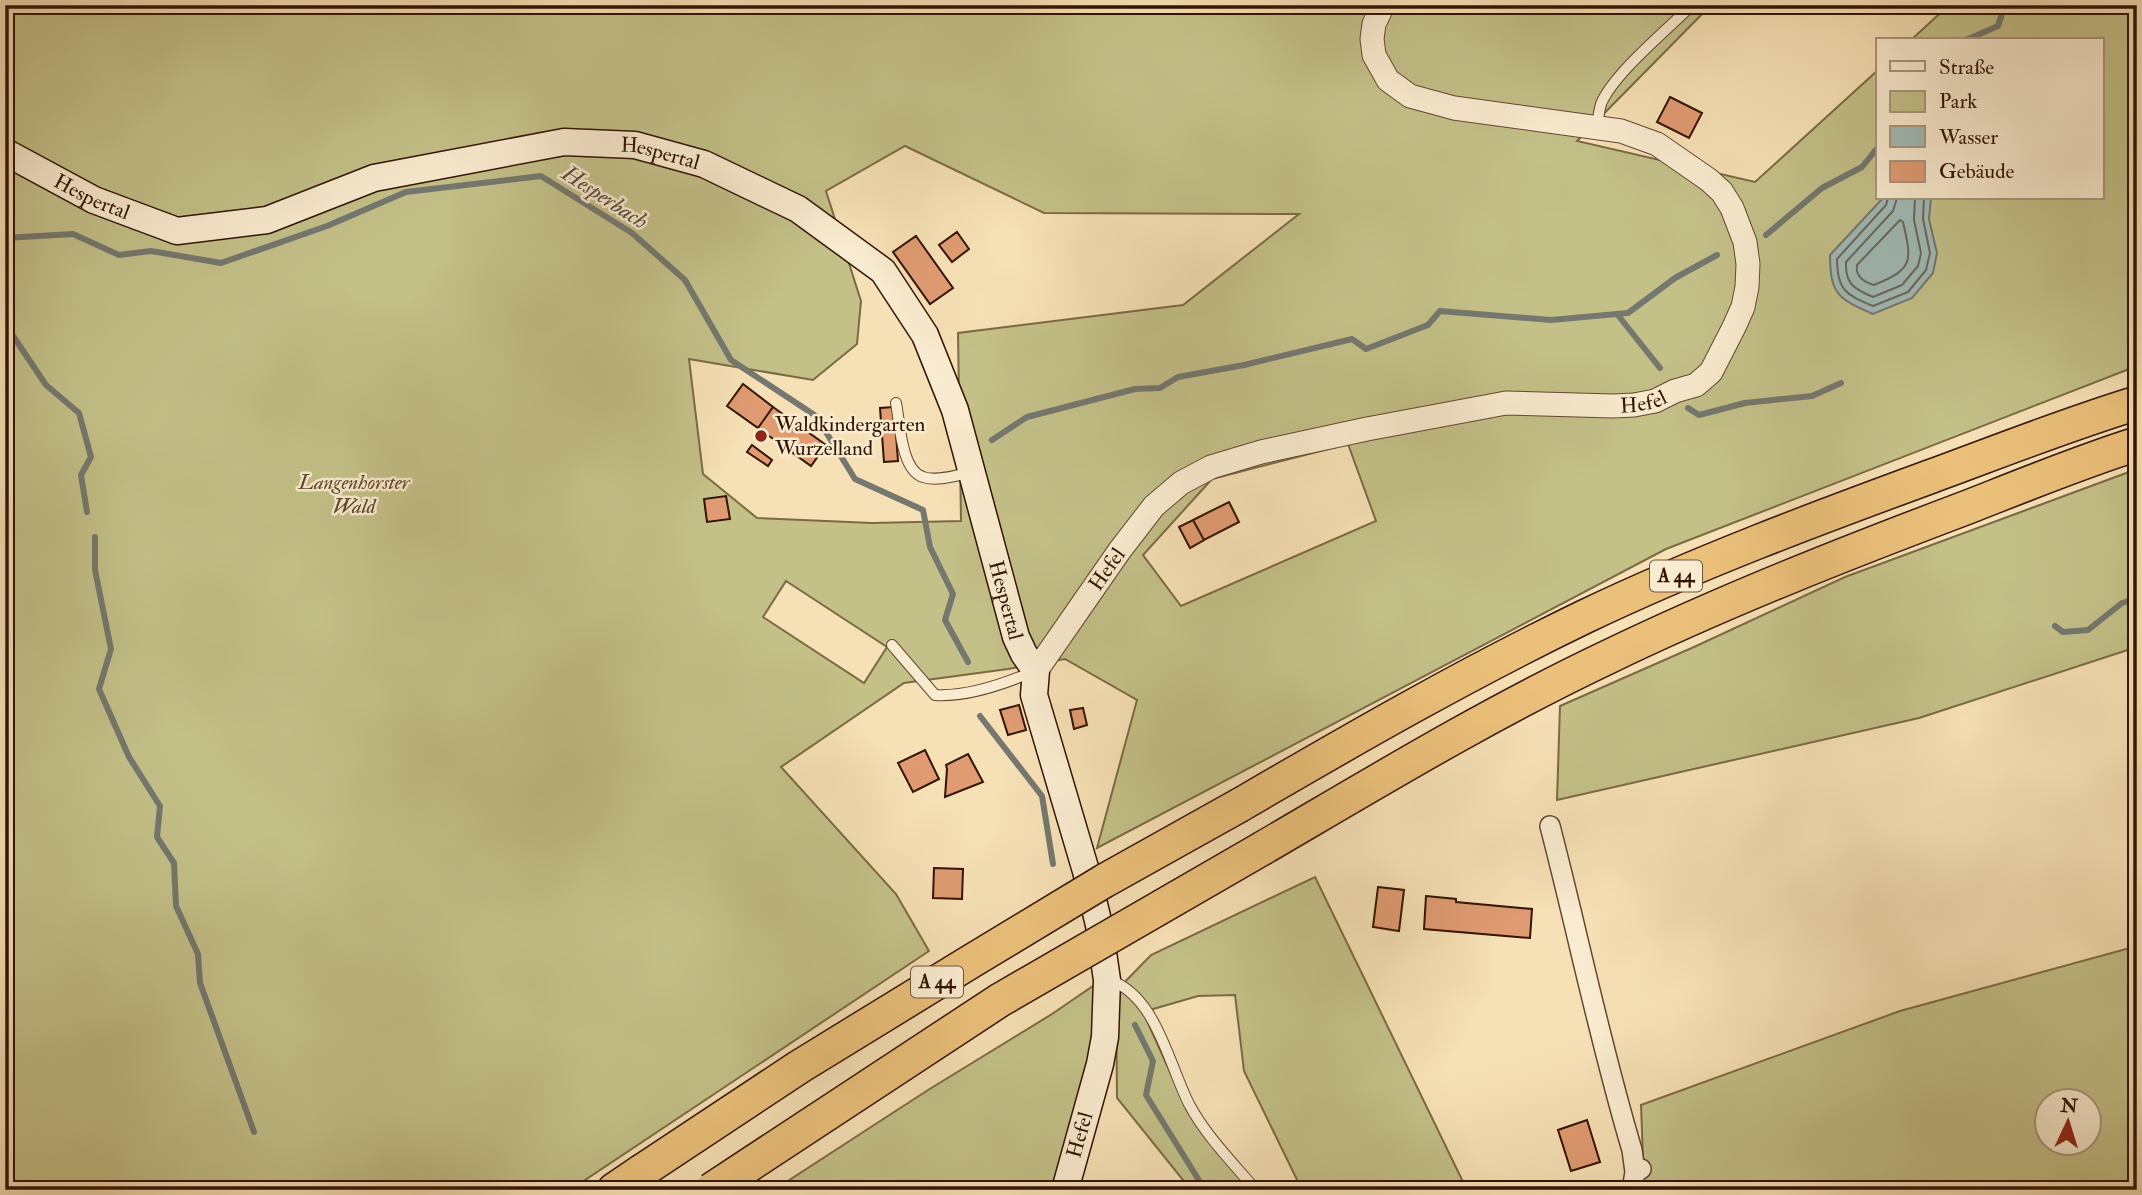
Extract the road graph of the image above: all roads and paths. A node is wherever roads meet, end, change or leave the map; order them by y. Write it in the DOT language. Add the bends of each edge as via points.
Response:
graph roads {
  1 [pos="1383,5"];
  2 [pos="1692,5"];
  3 [pos="1597,126"];
  4 [pos="5,152"];
  5 [pos="896,403"];
  6 [pos="2137,403"];
  7 [pos="2137,444"];
  8 [pos="972,472"];
  9 [pos="892,645"];
  10 [pos="1036,671"];
  11 [pos="1550,827"];
  12 [pos="1107,980"];
  13 [pos="1636,1177"];
  14 [pos="614,1190"];
  15 [pos="711,1190"];
  16 [pos="1065,1190"];
  17 [pos="1256,1190"];
  1 -- 3 [label="street, Hefel" via="1374,24 1374,55 1388,80 1410,96 1454,107"];
  2 -- 3 [label="lane" via="1616,81 1602,103"];
  3 -- 10 [label="street, Hefel" via="1666,149 1709,180 1732,208 1745,242 1747,287 1743,307 1711,372 1696,385 1634,405 1507,403 1367,429 1211,467 1181,483 1154,506"];
  4 -- 8 [label="main road, Hespertal" via="94,200 177,231 267,220 374,178 564,142 635,145 704,164 798,209 883,271 925,335 955,410"];
  5 -- 8 [label="lane" via="906,457 913,470 923,478"];
  6 -- 14 [label="highway, A 44, bridge" via="1691,569 1487,666 1104,881 799,1067"];
  7 -- 15 [label="highway, A 44, bridge" via="1901,532 1706,612 1508,708 1000,1000"];
  8 -- 10 [label="main road, Hespertal" via="1016,637"];
  9 -- 10 [label="lane" via="935,695 953,696"];
  10 -- 12 [label="main road, Hefel" via="1034,695 1086,870"];
  11 -- 13 [label="street"];
  12 -- 16 [label="main road, Hefel" via="1100,1065"];
  12 -- 17 [label="lane" via="1123,985 1143,1004 1174,1063 1189,1104 1214,1142"];
}
